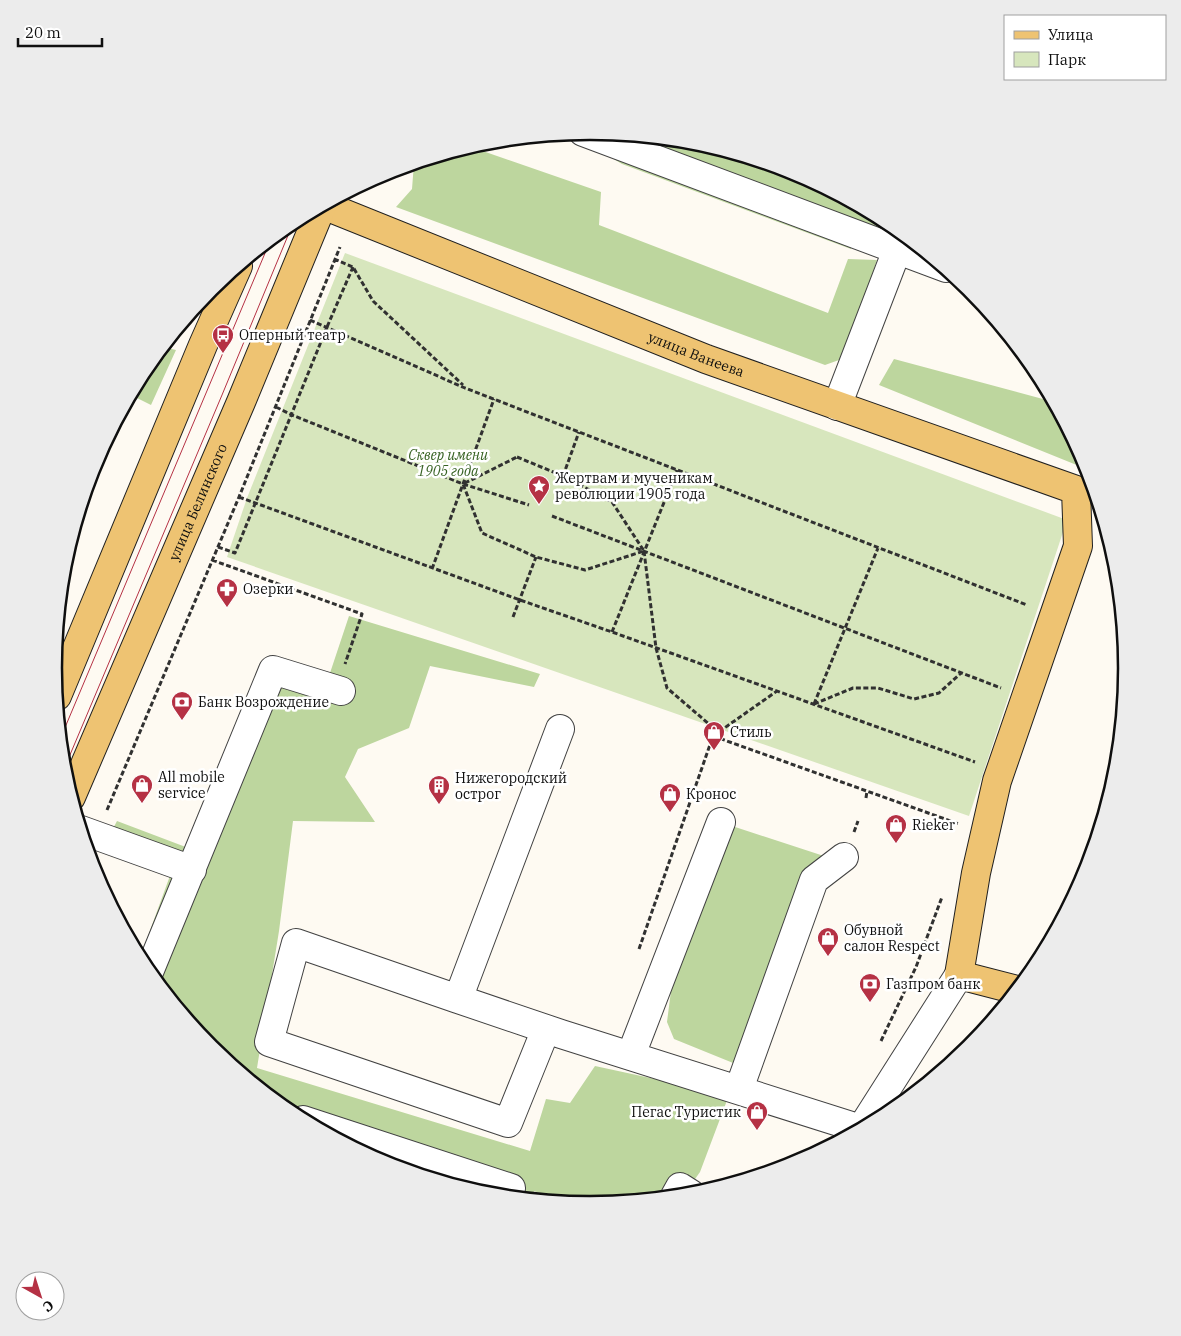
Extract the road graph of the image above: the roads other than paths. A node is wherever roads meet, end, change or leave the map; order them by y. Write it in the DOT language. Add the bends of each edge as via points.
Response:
graph roads {
  1 [pos="606,140"];
  2 [pos="330,209"];
  3 [pos="318,217"];
  4 [pos="897,250"];
  5 [pos="927,261"];
  6 [pos="231,281"];
  7 [pos="837,406"];
  8 [pos="63,680"];
  9 [pos="337,690"];
  10 [pos="560,729"];
  11 [pos="76,787"];
  12 [pos="721,822"];
  13 [pos="89,833"];
  14 [pos="844,857"];
  15 [pos="192,870"];
  16 [pos="153,963"];
  17 [pos="959,974"];
  18 [pos="1010,988"];
  19 [pos="458,999"];
  20 [pos="546,1029"];
  21 [pos="631,1055"];
  22 [pos="739,1090"];
  23 [pos="869,1116"];
  24 [pos="852,1126"];
  25 [pos="337,1131"];
  26 [pos="511,1189"];
  1 -- 4 [label="street"];
  2 -- 7 [label="main road, улица Ванеева" via="706,359"];
  3 -- 11 [label="main road, улица Белинского"];
  4 -- 5 [label="street"];
  4 -- 7 [label="street"];
  6 -- 8 [label="main road"];
  7 -- 17 [label="main road, улица Ванеева" via="1076,490 1078,546 997,781 976,873"];
  9 -- 15 [label="street" via="273,670"];
  10 -- 19 [label="street"];
  12 -- 21 [label="street"];
  13 -- 15 [label="street"];
  14 -- 22 [label="street" via="814,880"];
  15 -- 16 [label="street"];
  17 -- 18 [label="main road"];
  17 -- 23 [label="street"];
  19 -- 20 [label="street"];
  19 -- 20 [label="street" via="296,943 269,1042 508,1123"];
  20 -- 21 [label="street"];
  21 -- 22 [label="street"];
  22 -- 24 [label="street"];
  25 -- 26 [label="street"];
}
